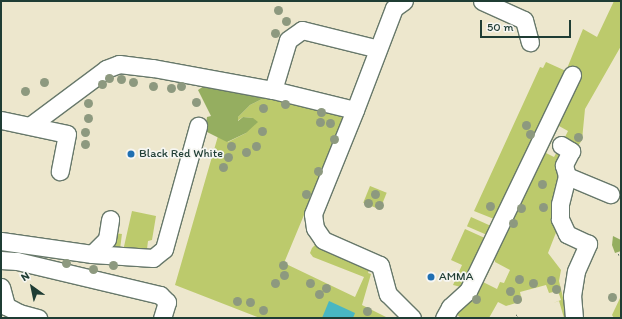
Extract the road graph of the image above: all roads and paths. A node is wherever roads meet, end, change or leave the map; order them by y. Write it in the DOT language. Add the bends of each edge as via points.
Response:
graph roads {
  1 [pos="404,1"];
  2 [pos="482,1"];
  3 [pos="530,42"];
  4 [pos="378,49"];
  5 [pos="572,75"];
  6 [pos="273,90"];
  7 [pos="355,110"];
  8 [pos="1,120"];
  9 [pos="31,125"];
  10 [pos="198,126"];
  11 [pos="561,145"];
  12 [pos="60,171"];
  13 [pos="568,176"];
  14 [pos="610,194"];
  15 [pos="110,219"];
  16 [pos="1,241"];
  17 [pos="621,253"];
  18 [pos="92,254"];
  19 [pos="618,254"];
  20 [pos="1,260"];
  21 [pos="1,287"];
  22 [pos="518,315"];
  23 [pos="38,318"];
  24 [pos="162,318"];
  25 [pos="412,318"];
  26 [pos="444,318"];
  27 [pos="513,318"];
  28 [pos="574,318"];
  1 -- 4 [label="lane" via="394,8"];
  2 -- 3 [label="lane" via="524,20"];
  4 -- 6 [label="lane" via="302,30 288,40"];
  4 -- 7 [label="lane"];
  5 -- 26 [label="lane" via="468,291 450,308"];
  6 -- 7 [label="lane"];
  6 -- 9 [label="lane" via="119,64 106,69"];
  7 -- 25 [label="lane" via="313,214 315,228 323,240 380,265 388,294"];
  8 -- 9 [label="lane"];
  9 -- 12 [label="lane" via="67,134"];
  10 -- 18 [label="lane" via="164,249 153,258"];
  11 -- 13 [label="lane" via="571,151 564,165"];
  13 -- 14 [label="lane"];
  13 -- 28 [label="lane" via="560,204 560,219 567,234 588,244 576,270 572,296"];
  15 -- 18 [label="lane" via="107,239"];
  16 -- 18 [label="lane"];
  17 -- 19 [label="path"];
  20 -- 24 [label="lane" via="17,261 160,295 167,302"];
  21 -- 23 [label="lane" via="6,306"];
  22 -- 27 [label="path"];
}
